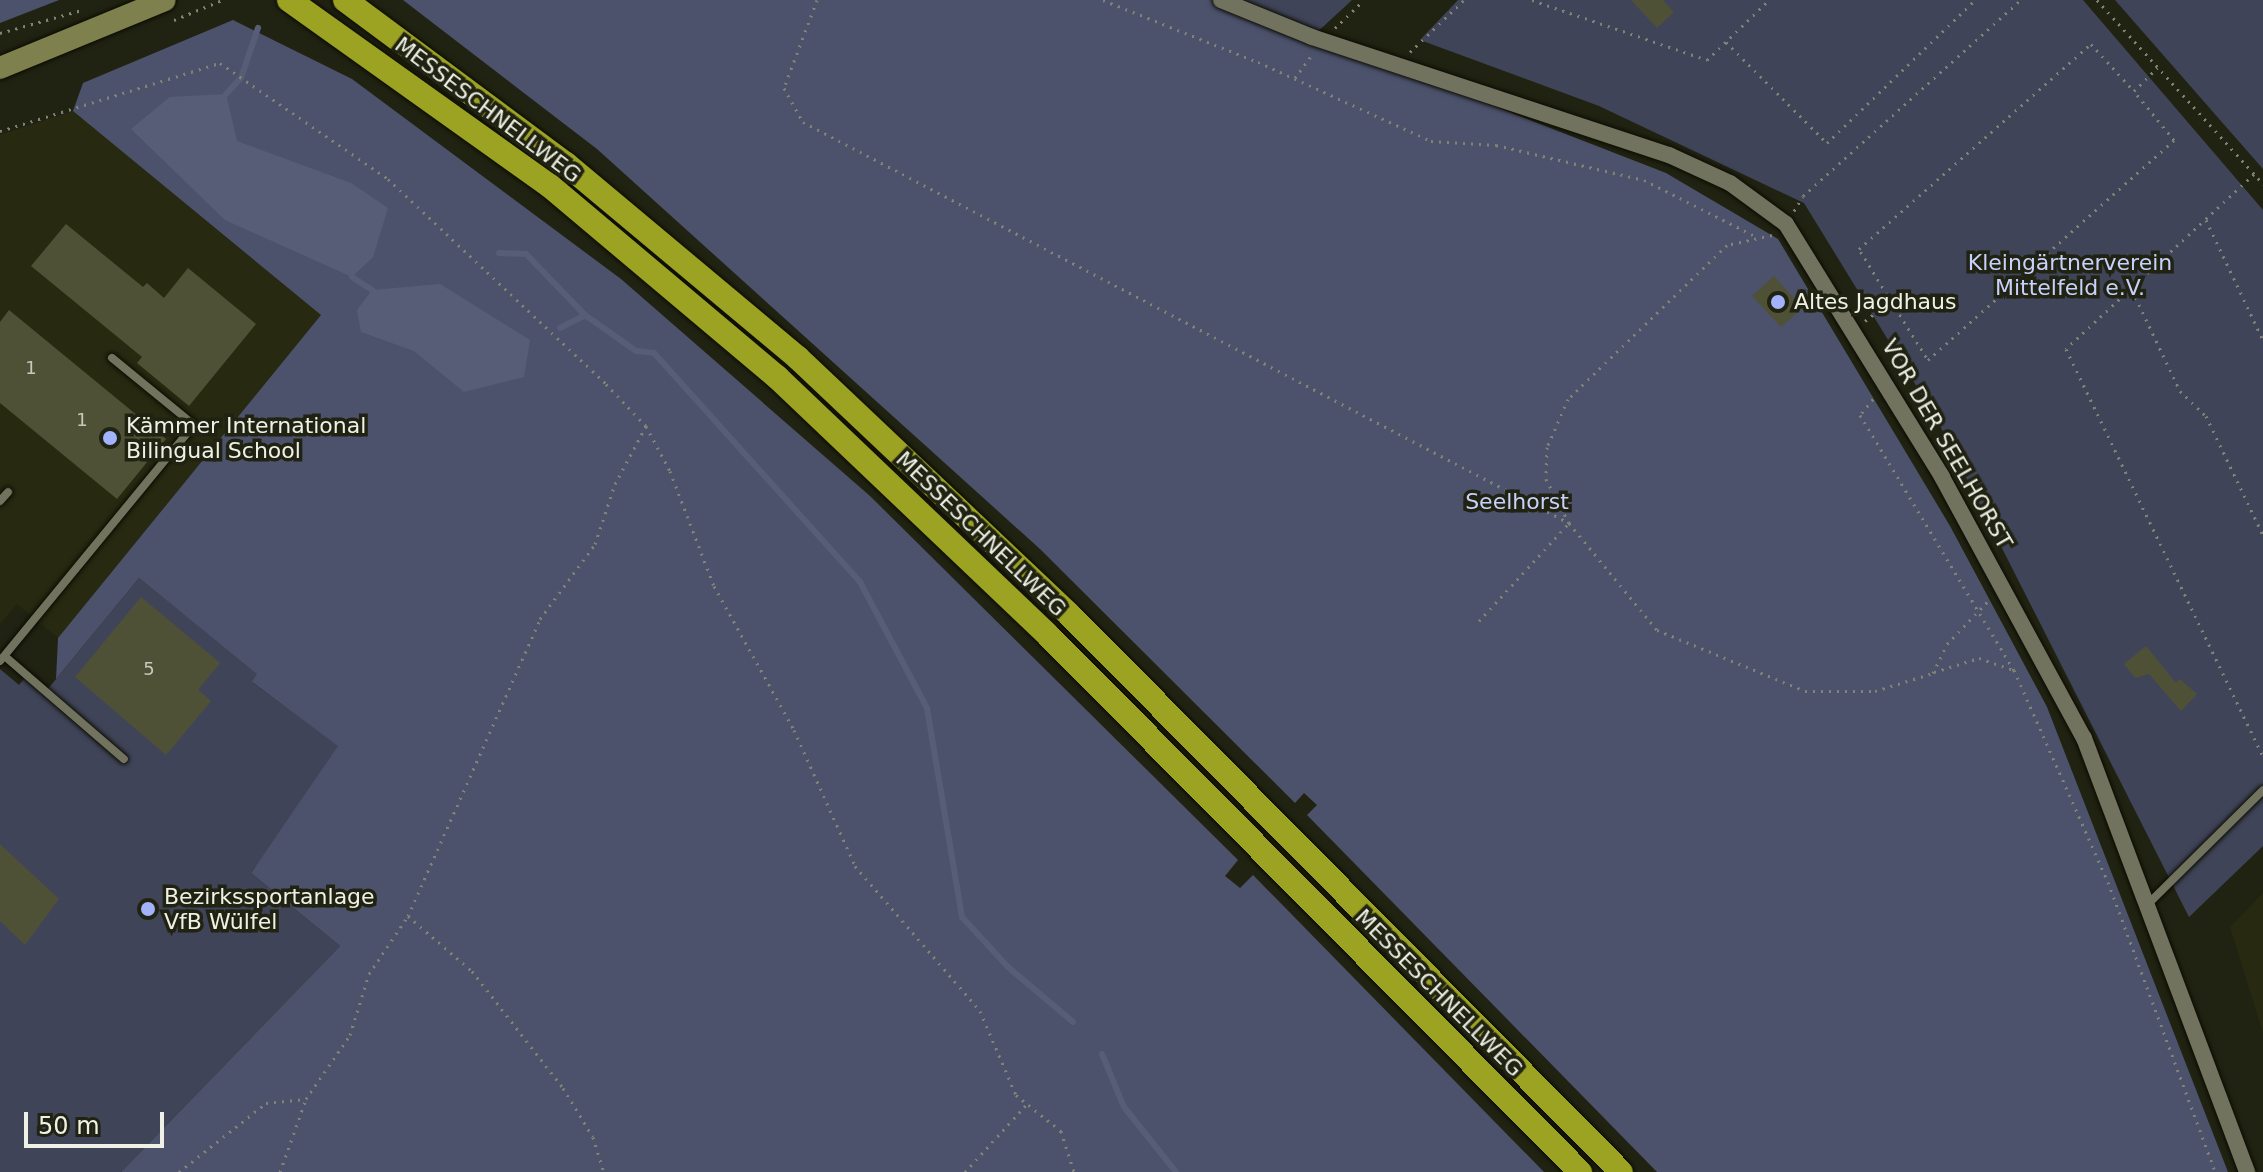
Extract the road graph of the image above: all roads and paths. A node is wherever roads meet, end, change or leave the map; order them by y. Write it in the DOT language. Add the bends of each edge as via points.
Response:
graph roads {
  1 [pos="165,0"];
  2 [pos="289,0"];
  3 [pos="345,0"];
  4 [pos="817,0"];
  5 [pos="1103,0"];
  6 [pos="1221,0"];
  7 [pos="1364,0"];
  8 [pos="1464,0"];
  9 [pos="1532,0"];
  10 [pos="1769,0"];
  11 [pos="1975,0"];
  12 [pos="2021,0"];
  13 [pos="2097,0"];
  14 [pos="94,5"];
  15 [pos="0,33"];
  16 [pos="1322,40"];
  17 [pos="1726,42"];
  18 [pos="1396,66"];
  19 [pos="0,68"];
  20 [pos="2157,68"];
  21 [pos="1294,78"];
  22 [pos="2134,91"];
  23 [pos="0,131"];
  24 [pos="2254,174"];
  25 [pos="2263,184"];
  26 [pos="2205,219"];
  27 [pos="1786,224"];
  28 [pos="1755,236"];
  29 [pos="2131,289"];
  30 [pos="1891,301"];
  31 [pos="1854,329"];
  32 [pos="2263,340"];
  33 [pos="112,358"];
  34 [pos="1886,384"];
  35 [pos="646,426"];
  36 [pos="8,492"];
  37 [pos="0,501"];
  38 [pos="1569,523"];
  39 [pos="2263,535"];
  40 [pos="2005,588"];
  41 [pos="1976,609"];
  42 [pos="1479,621"];
  43 [pos="4,660"];
  44 [pos="2014,670"];
  45 [pos="1933,673"];
  46 [pos="2263,756"];
  47 [pos="124,759"];
  48 [pos="2263,790"];
  49 [pos="2150,902"];
  50 [pos="408,916"];
  51 [pos="306,1099"];
  52 [pos="1026,1105"];
  53 [pos="179,1172"];
  54 [pos="280,1172"];
  55 [pos="604,1172"];
  56 [pos="965,1172"];
  57 [pos="1074,1172"];
  58 [pos="1580,1172"];
  59 [pos="1621,1172"];
  60 [pos="2215,1172"];
  61 [pos="2247,1172"];
  1 -- 19 [label="main road"];
  2 -- 58 [label="highway, MESSESCHNELLWEG" via="550,186 777,377 1046,633"];
  3 -- 59 [label="highway, MESSESCHNELLWEG" via="566,164 798,358 1068,613"];
  4 -- 38 [label="path" via="784,88 803,122"];
  5 -- 21 [label="path"];
  6 -- 16 [label="street, VOR DER SEELHORST"];
  7 -- 16 [label="path"];
  8 -- 18 [label="path"];
  9 -- 17 [label="path" via="1707,60"];
  10 -- 17 [label="path"];
  11 -- 17 [label="path" via="1827,143"];
  12 -- 27 [label="path" via="1803,196"];
  13 -- 20 [label="path"];
  14 -- 15 [label="path"];
  16 -- 18 [label="street, VOR DER SEELHORST"];
  16 -- 21 [label="path"];
  18 -- 27 [label="street, VOR DER SEELHORST" via="1669,155 1730,183"];
  20 -- 22 [label="path"];
  20 -- 24 [label="path"];
  21 -- 28 [label="path" via="1431,141 1496,145 1644,180"];
  22 -- 30 [label="path" via="2091,44 1859,249"];
  22 -- 30 [label="path" via="2174,140 1928,360"];
  23 -- 35 [label="path" via="196,66 220,63 388,179"];
  24 -- 25 [label="path"];
  24 -- 26 [label="path"];
  26 -- 29 [label="path"];
  26 -- 32 [label="path"];
  27 -- 28 [label="path" via="1781,234"];
  27 -- 31 [label="street, VOR DER SEELHORST"];
  28 -- 38 [label="path" via="1727,245 1568,399 1547,447 1546,479"];
  29 -- 39 [label="path" via="2180,391 2206,416"];
  29 -- 46 [label="path" via="2066,349"];
  30 -- 31 [label="path"];
  31 -- 34 [label="street, VOR DER SEELHORST"];
  33 -- 43 [label="lane" via="194,425"];
  34 -- 40 [label="street, VOR DER SEELHORST"];
  34 -- 41 [label="path" via="1860,415"];
  35 -- 50 [label="path" via="615,484 595,544 540,619"];
  35 -- 52 [label="path" via="670,471 714,586 794,730 855,866 980,1011"];
  36 -- 37 [label="lane"];
  38 -- 42 [label="path"];
  38 -- 45 [label="path" via="1657,630 1805,691 1875,691"];
  40 -- 41 [label="path"];
  40 -- 49 [label="street, VOR DER SEELHORST" via="2084,738"];
  41 -- 44 [label="path"];
  41 -- 45 [label="path"];
  43 -- 47 [label="lane"];
  44 -- 45 [label="path" via="1979,658"];
  44 -- 60 [label="path" via="2108,882"];
  48 -- 49 [label="lane"];
  49 -- 61 [label="street, VOR DER SEELHORST"];
  50 -- 51 [label="path" via="369,974 350,1035"];
  50 -- 55 [label="path" via="472,971 563,1088 593,1137"];
  51 -- 53 [label="path" via="266,1103"];
  51 -- 54 [label="path"];
  52 -- 56 [label="path"];
  52 -- 57 [label="path" via="1061,1131"];
}
